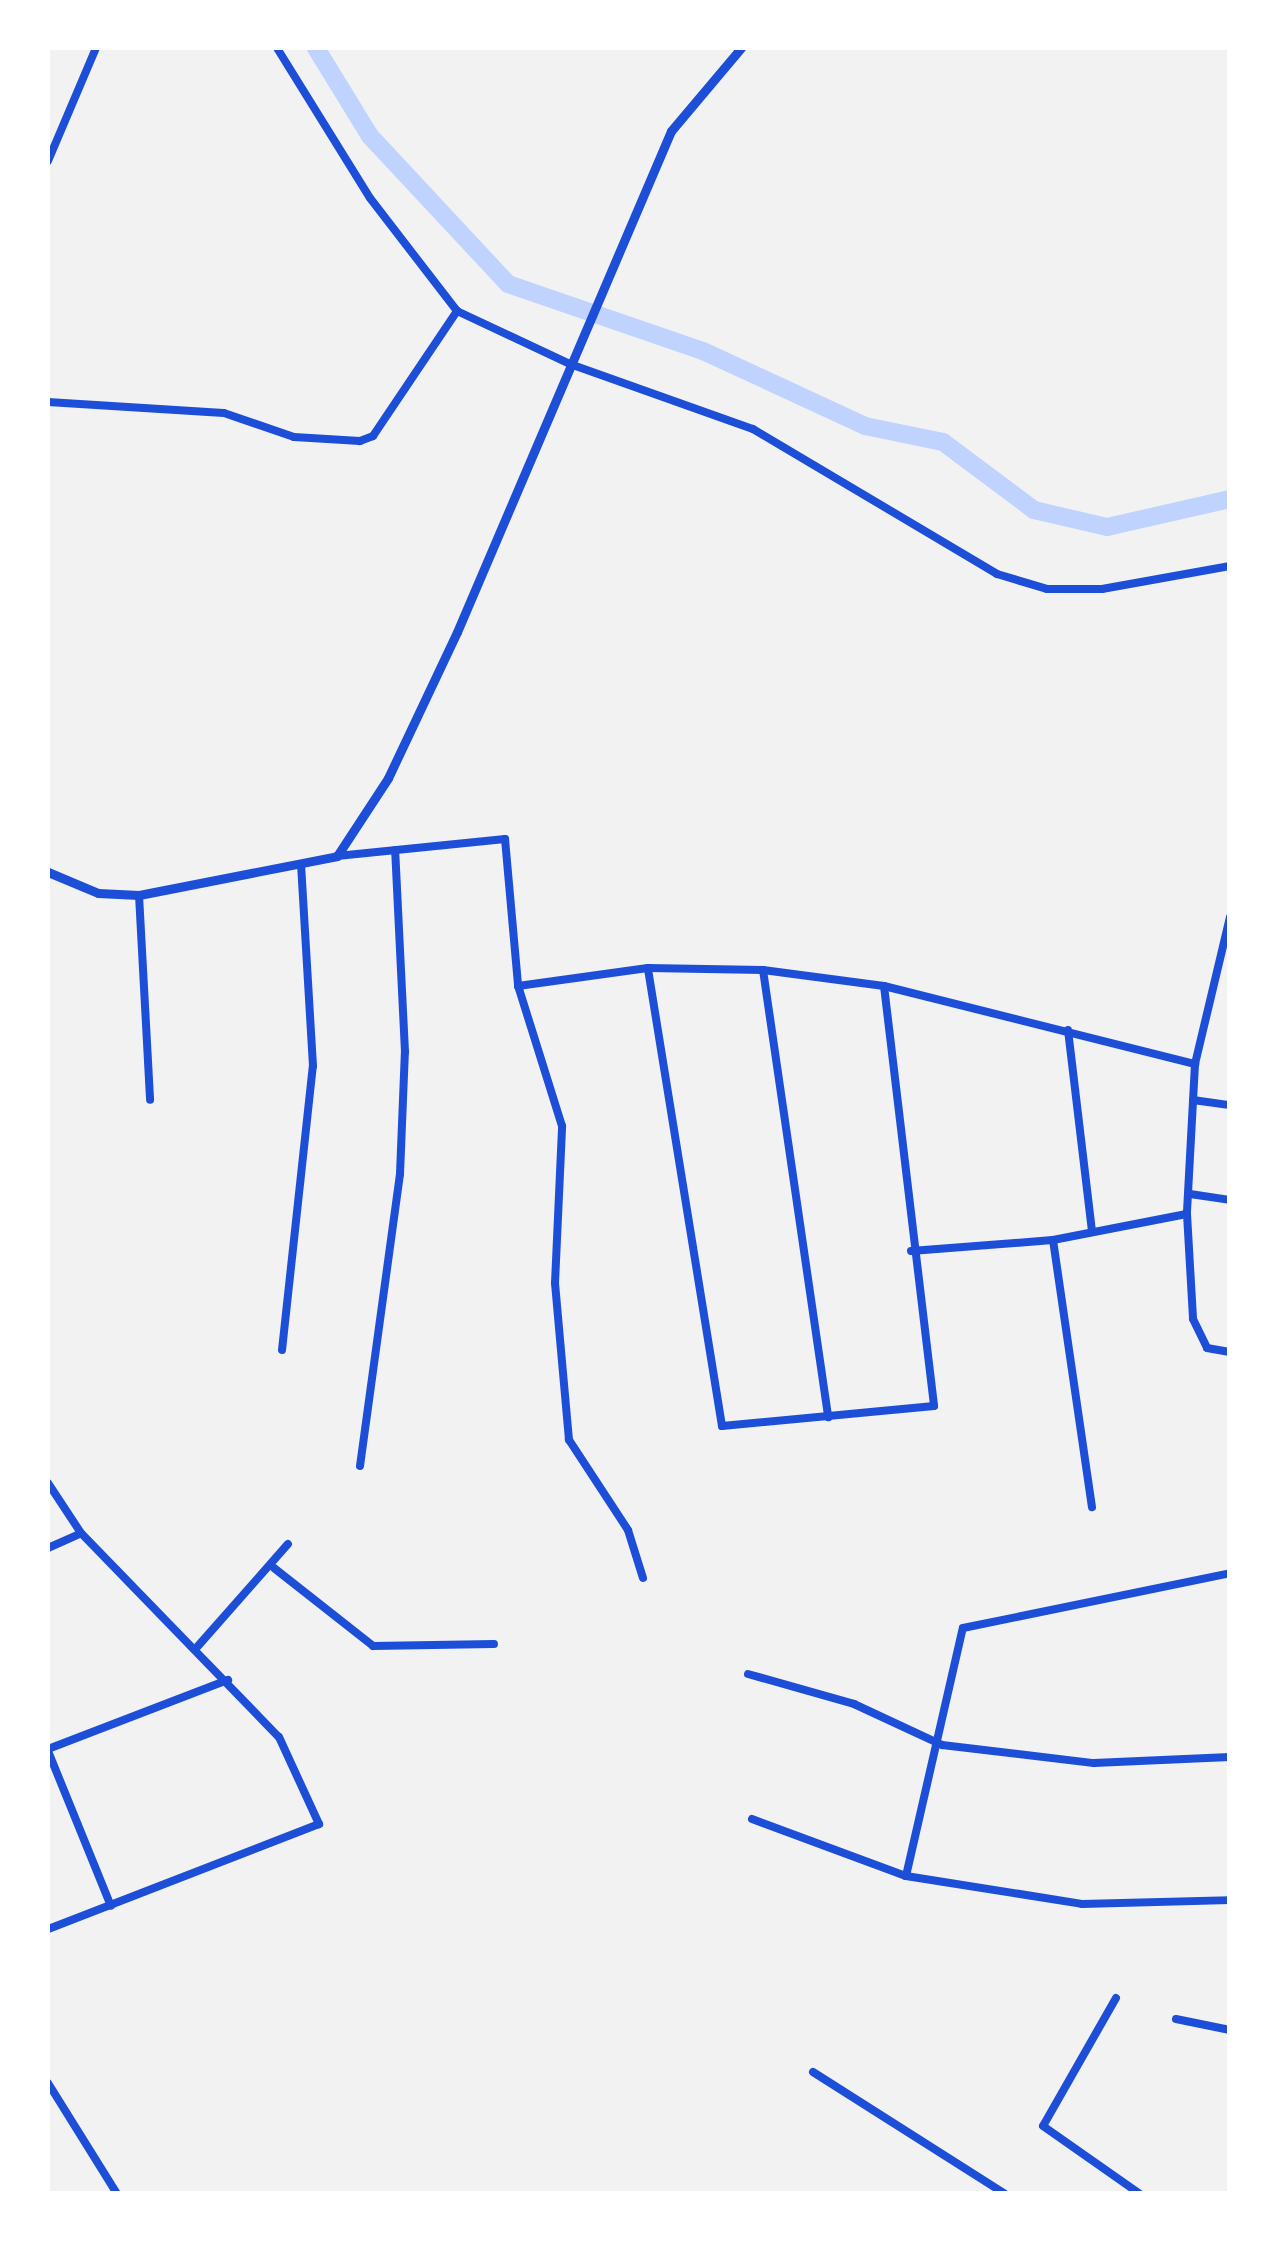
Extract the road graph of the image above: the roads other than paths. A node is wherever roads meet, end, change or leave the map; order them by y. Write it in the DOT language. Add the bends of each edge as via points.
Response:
graph roads {
  1 [pos="96,48"];
  2 [pos="277,48"];
  3 [pos="741,48"];
  4 [pos="48,162"];
  5 [pos="457,310"];
  6 [pos="570,364"];
  7 [pos="48,402"];
  8 [pos="1230,566"];
  9 [pos="395,850"];
  10 [pos="336,856"];
  11 [pos="302,864"];
  12 [pos="48,872"];
  13 [pos="139,895"];
  14 [pos="1230,917"];
  15 [pos="648,968"];
  16 [pos="763,970"];
  17 [pos="518,986"];
  18 [pos="884,986"];
  19 [pos="1216,986"];
  20 [pos="1230,988"];
  21 [pos="1068,1030"];
  22 [pos="1195,1064"];
  23 [pos="150,1100"];
  24 [pos="1193,1100"];
  25 [pos="1230,1106"];
  26 [pos="1190,1194"];
  27 [pos="1230,1200"];
  28 [pos="1187,1214"];
  29 [pos="1092,1231"];
  30 [pos="1054,1240"];
  31 [pos="911,1251"];
  32 [pos="282,1350"];
  33 [pos="1230,1352"];
  34 [pos="828,1417"];
  35 [pos="360,1466"];
  36 [pos="48,1483"];
  37 [pos="1092,1507"];
  38 [pos="81,1533"];
  39 [pos="288,1544"];
  40 [pos="48,1548"];
  41 [pos="274,1568"];
  42 [pos="1230,1572"];
  43 [pos="644,1578"];
  44 [pos="494,1644"];
  45 [pos="198,1646"];
  46 [pos="748,1674"];
  47 [pos="228,1680"];
  48 [pos="942,1745"];
  49 [pos="48,1750"];
  50 [pos="1230,1757"];
  51 [pos="752,1819"];
  52 [pos="906,1876"];
  53 [pos="1230,1900"];
  54 [pos="111,1906"];
  55 [pos="48,1930"];
  56 [pos="1116,1998"];
  57 [pos="1176,2019"];
  58 [pos="1230,2030"];
  59 [pos="813,2072"];
  60 [pos="48,2083"];
  61 [pos="117,2194"];
  62 [pos="1005,2194"];
  63 [pos="1140,2194"];
  1 -- 4 [label="street"];
  2 -- 5 [label="street" via="370,198"];
  3 -- 6 [label="street" via="671,131"];
  5 -- 6 [label="street"];
  5 -- 7 [label="street" via="373,436 360,441 294,437 224,413"];
  6 -- 8 [label="street" via="753,429 997,574 1047,589 1102,589"];
  6 -- 10 [label="street" via="396,762"];
  9 -- 10 [label="street"];
  9 -- 17 [label="street" via="505,839"];
  9 -- 35 [label="street" via="400,1156"];
  10 -- 11 [label="street"];
  11 -- 13 [label="street"];
  11 -- 32 [label="street" via="313,1066"];
  12 -- 13 [label="street" via="98,893"];
  13 -- 23 [label="street"];
  14 -- 19 [label="street"];
  15 -- 16 [label="street"];
  15 -- 17 [label="street"];
  15 -- 34 [label="street" via="716,1416 734,1428"];
  16 -- 18 [label="street"];
  16 -- 34 [label="street"];
  17 -- 43 [label="street" via="562,1126 555,1283 569,1440 628,1530"];
  18 -- 21 [label="street"];
  18 -- 31 [label="street"];
  19 -- 20 [label="street"];
  19 -- 22 [label="street"];
  21 -- 22 [label="street"];
  21 -- 29 [label="street"];
  22 -- 24 [label="street"];
  24 -- 25 [label="street"];
  24 -- 26 [label="street"];
  26 -- 27 [label="street"];
  26 -- 28 [label="street"];
  28 -- 29 [label="street"];
  28 -- 33 [label="street" via="1193,1319 1207,1348"];
  29 -- 30 [label="street"];
  30 -- 31 [label="street"];
  30 -- 37 [label="street"];
  31 -- 34 [label="street" via="934,1406"];
  36 -- 38 [label="street"];
  38 -- 40 [label="street"];
  38 -- 45 [label="street"];
  39 -- 41 [label="street"];
  41 -- 44 [label="street" via="373,1646"];
  41 -- 45 [label="street"];
  42 -- 48 [label="street" via="1161,1592 980,1617 963,1628"];
  45 -- 47 [label="street"];
  46 -- 48 [label="street" via="854,1704"];
  47 -- 49 [label="street"];
  47 -- 54 [label="street" via="279,1737 319,1824"];
  48 -- 50 [label="street" via="1112,1764"];
  48 -- 52 [label="street"];
  49 -- 54 [label="street"];
  51 -- 52 [label="street"];
  52 -- 53 [label="street" via="1082,1904"];
  54 -- 55 [label="street"];
  56 -- 63 [label="street" via="1043,2126"];
  57 -- 58 [label="street"];
  59 -- 62 [label="street"];
  60 -- 61 [label="street"];
}
